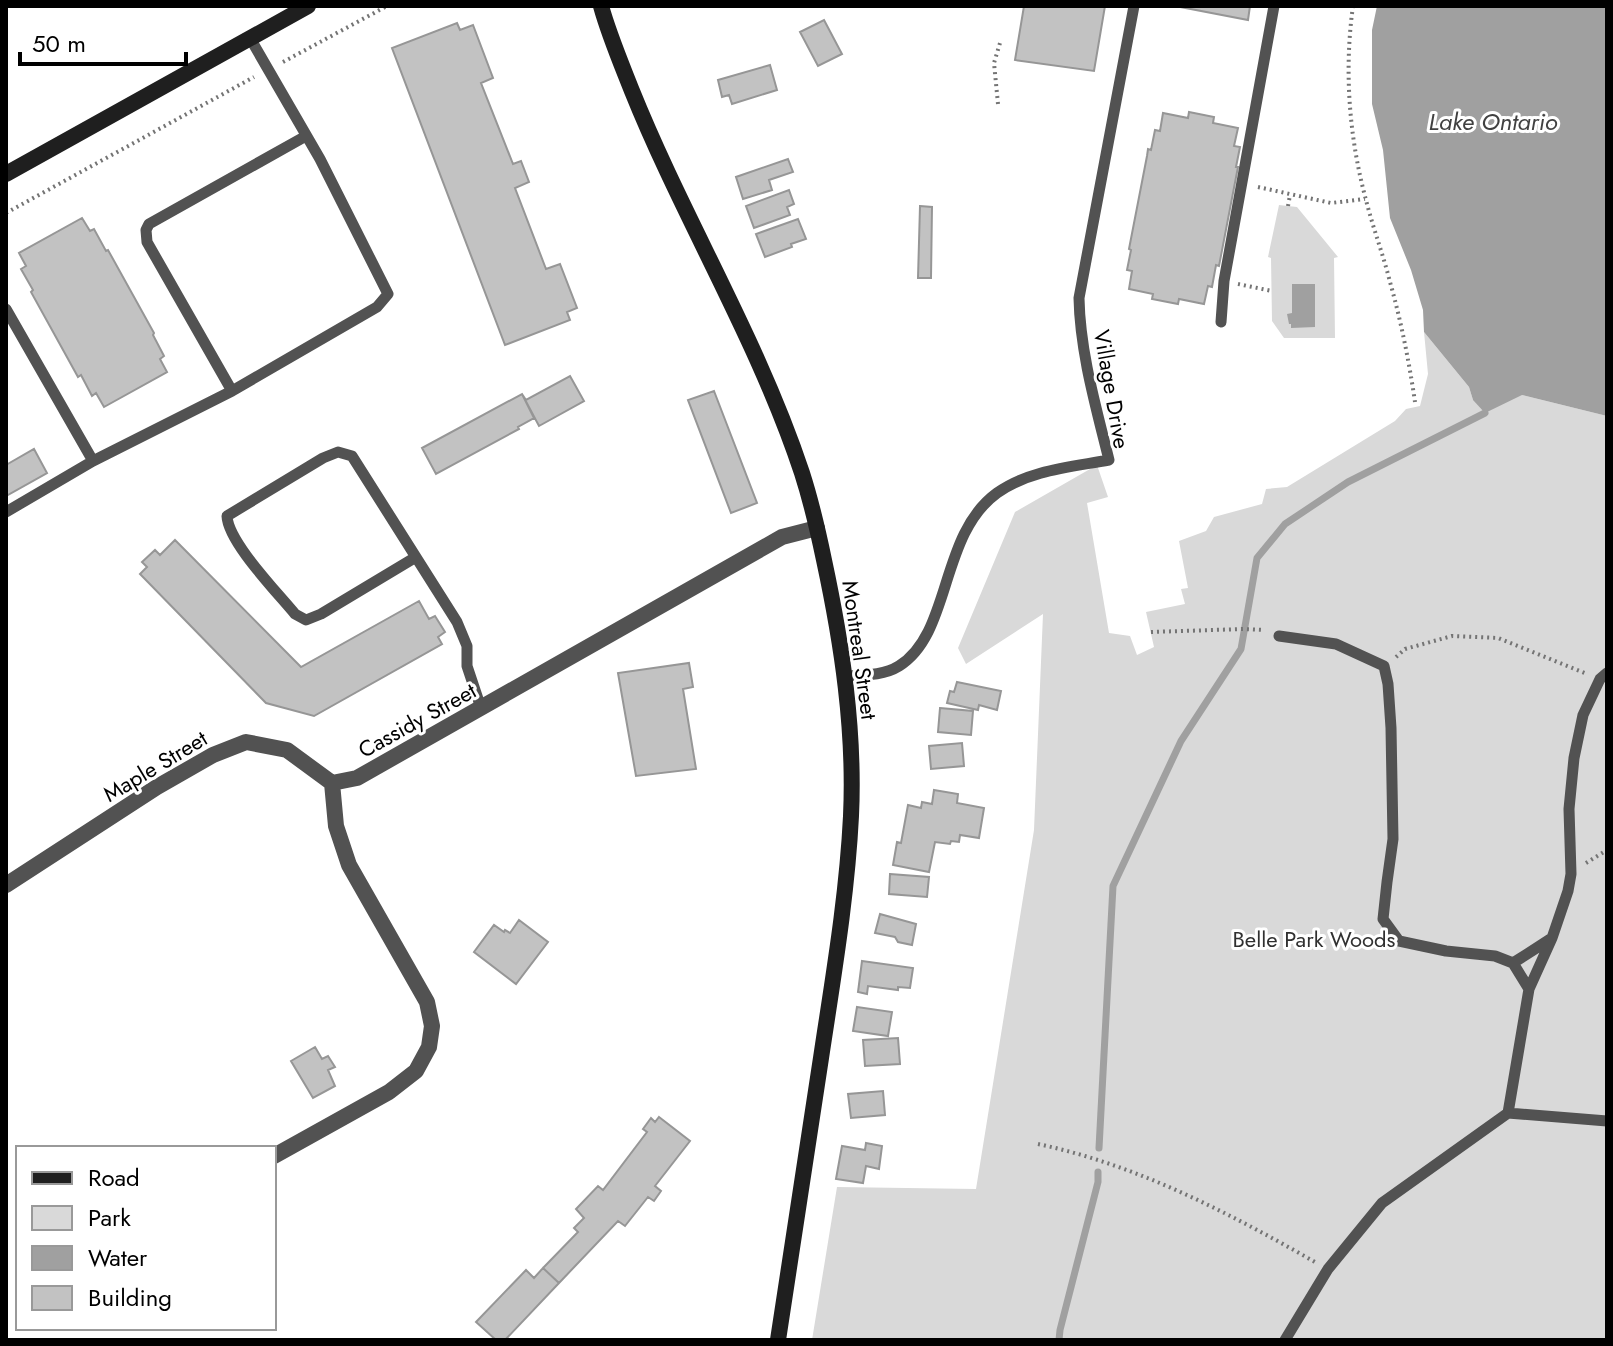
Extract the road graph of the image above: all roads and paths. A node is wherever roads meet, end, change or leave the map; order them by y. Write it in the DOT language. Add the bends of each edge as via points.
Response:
graph roads {
  1 [pos="308,6"];
  2 [pos="387,6"];
  3 [pos="601,6"];
  4 [pos="1134,6"];
  5 [pos="1274,6"];
  6 [pos="1353,6"];
  7 [pos="250,38"];
  8 [pos="1000,43"];
  9 [pos="268,70"];
  10 [pos="998,104"];
  11 [pos="306,136"];
  12 [pos="6,174"];
  13 [pos="1274,191"];
  14 [pos="1290,195"];
  15 [pos="1365,199"];
  16 [pos="1288,206"];
  17 [pos="6,213"];
  18 [pos="1224,281"];
  19 [pos="1272,291"];
  20 [pos="6,309"];
  21 [pos="1221,322"];
  22 [pos="232,391"];
  23 [pos="1415,402"];
  24 [pos="93,461"];
  25 [pos="6,512"];
  26 [pos="817,528"];
  27 [pos="416,557"];
  28 [pos="1151,632"];
  29 [pos="1279,636"];
  30 [pos="1384,666"];
  31 [pos="845,676"];
  32 [pos="1603,676"];
  33 [pos="481,708"];
  34 [pos="332,783"];
  35 [pos="6,885"];
  36 [pos="1552,938"];
  37 [pos="1513,963"];
  38 [pos="1529,989"];
  39 [pos="1508,1113"];
  40 [pos="1607,1121"];
  41 [pos="1038,1144"];
  42 [pos="276,1155"];
  43 [pos="1328,1269"];
  44 [pos="778,1340"];
  45 [pos="1285,1340"];
  1 -- 7 [label="main road"];
  2 -- 9 [label="path"];
  3 -- 26 [label="main road, Montreal Street" via="643,119 784,421"];
  4 -- 31 [label="lane, Village Drive" via="1079,298 1094,402 1109,460 1043,473 997,492 958,543 919,647 899,665 878,674"];
  5 -- 18 [label="lane"];
  6 -- 15 [label="path" via="1348,86"];
  7 -- 9 [label="lane"];
  7 -- 12 [label="main road"];
  8 -- 10 [label="path" via="994,63"];
  9 -- 11 [label="lane"];
  9 -- 17 [label="path"];
  11 -- 22 [label="lane" via="388,294 377,307"];
  11 -- 22 [label="lane" via="146,230 147,242"];
  13 -- 14 [label="path"];
  14 -- 15 [label="path" via="1331,203"];
  14 -- 16 [label="path"];
  15 -- 23 [label="path" via="1391,284"];
  18 -- 19 [label="path"];
  18 -- 21 [label="lane"];
  20 -- 24 [label="lane"];
  22 -- 24 [label="lane"];
  24 -- 25 [label="lane"];
  26 -- 31 [label="main road, Montreal Street"];
  26 -- 33 [label="street, Cassidy Street" via="782,537"];
  27 -- 27 [label="lane" via="352,456 338,452 227,516 234,539 295,614 306,620"];
  27 -- 33 [label="lane" via="457,622"];
  28 -- 29 [label="path" via="1260,629"];
  29 -- 30 [label="lane" via="1336,644"];
  30 -- 32 [label="path" via="1405,649 1452,636 1498,638"];
  30 -- 37 [label="lane" via="1393,839 1383,919 1399,941"];
  31 -- 44 [label="main road, Montreal Street" via="851,815 833,981"];
  32 -- 36 [label="lane" via="1583,715 1574,758 1571,874"];
  33 -- 34 [label="street, Cassidy Street" via="357,778"];
  34 -- 35 [label="street, Maple Street" via="287,750 246,742 157,787"];
  34 -- 42 [label="street" via="336,826 349,865 427,1002 429,1047 416,1071 389,1092"];
  36 -- 37 [label="lane"];
  36 -- 38 [label="lane"];
  37 -- 38 [label="lane"];
  38 -- 39 [label="lane"];
  39 -- 40 [label="lane"];
  39 -- 43 [label="lane" via="1382,1203"];
  41 -- 43 [label="path" via="1130,1170 1241,1221"];
  43 -- 45 [label="lane"];
}
